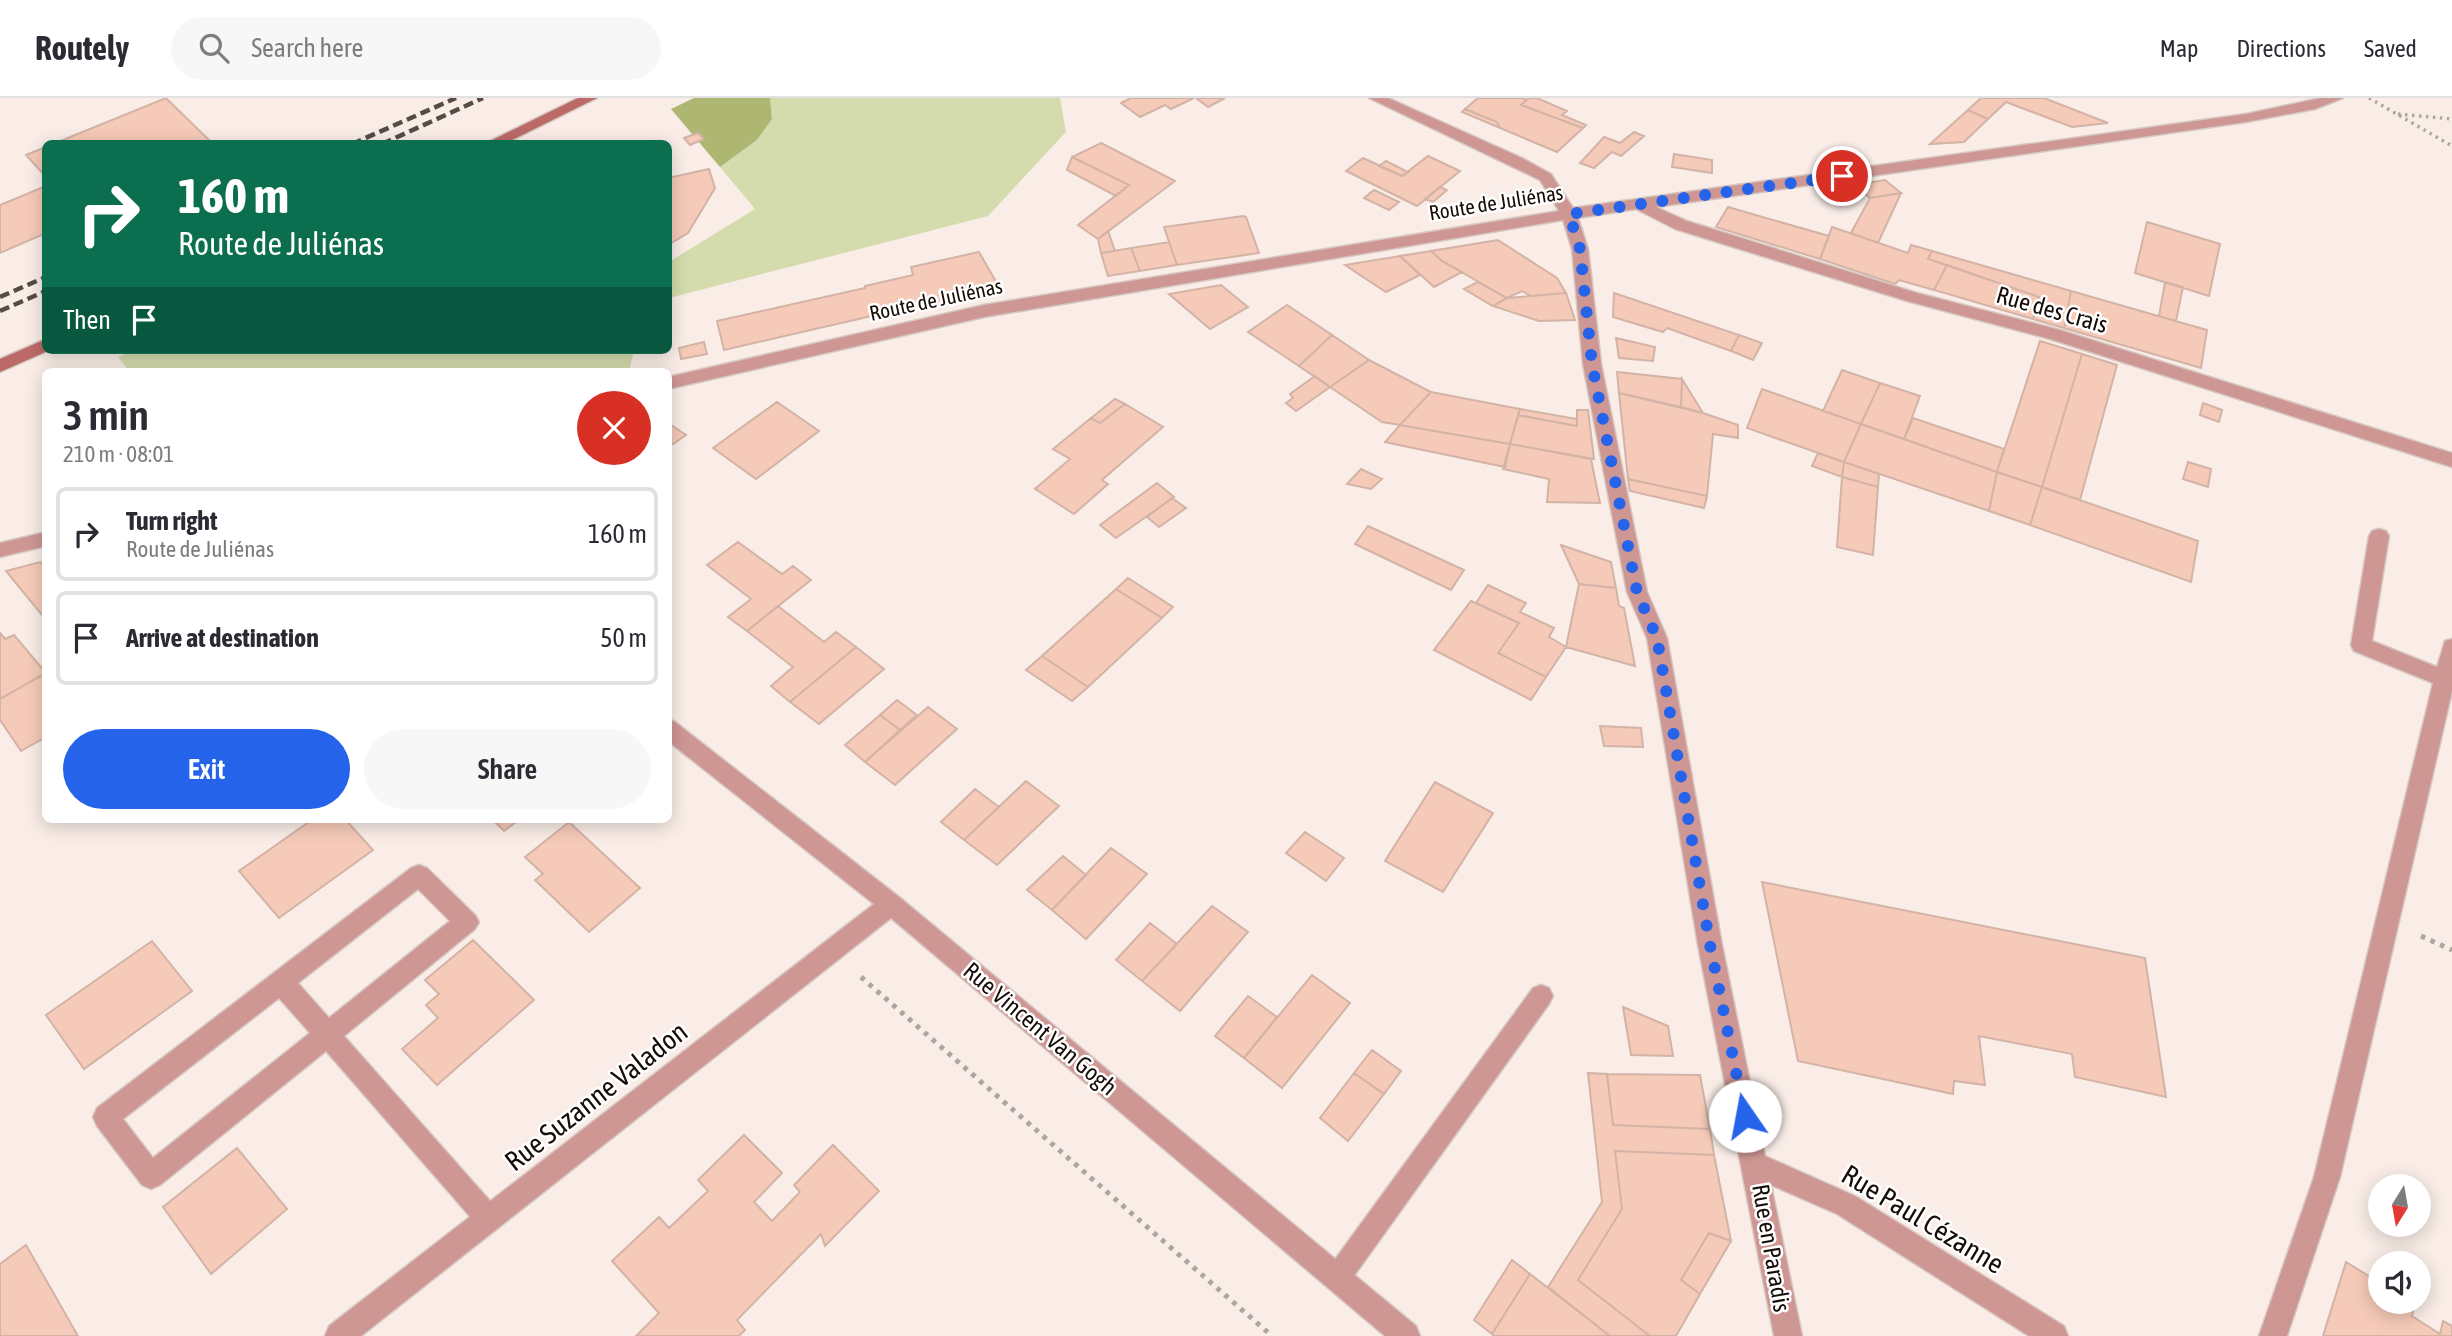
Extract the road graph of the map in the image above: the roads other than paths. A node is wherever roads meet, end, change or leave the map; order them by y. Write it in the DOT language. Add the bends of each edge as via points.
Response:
graph roads {
  1 [pos="590,98"];
  2 [pos="1376,98"];
  3 [pos="2336,98"];
  4 [pos="500,140"];
  5 [pos="1640,205"];
  6 [pos="1569,214"];
  7 [pos="42,347"];
  8 [pos="0,366"];
  9 [pos="672,382"];
  10 [pos="2452,460"];
  11 [pos="2379,536"];
  12 [pos="42,539"];
  13 [pos="0,550"];
  14 [pos="2452,647"];
  15 [pos="2444,679"];
  16 [pos="672,730"];
  17 [pos="891,904"];
  18 [pos="282,982"];
  19 [pos="1541,996"];
  20 [pos="327,1035"];
  21 [pos="1756,1165"];
  22 [pos="489,1219"];
  23 [pos="1337,1278"];
  24 [pos="339,1336"];
  25 [pos="1406,1336"];
  26 [pos="1788,1336"];
  27 [pos="2054,1336"];
  28 [pos="2273,1336"];
  1 -- 4 [label="main road"];
  2 -- 6 [label="street, Rue en Paradis" via="1546,177"];
  3 -- 5 [label="street, Route de Juliénas" via="2246,118"];
  5 -- 6 [label="street, Route de Juliénas"];
  5 -- 10 [label="street, Rue des Crais" via="1681,225 1913,297 2054,334"];
  6 -- 9 [label="street, Route de Juliénas" via="984,311"];
  6 -- 21 [label="street, Rue en Paradis" via="1580,249 1597,391 1637,592 1657,638 1710,945"];
  7 -- 8 [label="main road"];
  11 -- 15 [label="street" via="2361,645"];
  12 -- 13 [label="street"];
  14 -- 15 [label="street"];
  15 -- 28 [label="street" via="2327,1177"];
  16 -- 17 [label="street, Rue Vincent Van Gogh"];
  17 -- 22 [label="street, Rue Suzanne Valadon"];
  17 -- 23 [label="street, Rue Vincent Van Gogh"];
  18 -- 20 [label="street"];
  18 -- 20 [label="street" via="419,875 467,922"];
  18 -- 20 [label="street" via="106,1117 151,1176"];
  19 -- 23 [label="street"];
  20 -- 22 [label="street"];
  21 -- 26 [label="street, Rue en Paradis"];
  21 -- 27 [label="street, Rue Paul Cézanne" via="1846,1205"];
  22 -- 24 [label="street, Rue Suzanne Valadon"];
  23 -- 25 [label="street, Rue Vincent Van Gogh"];
}
